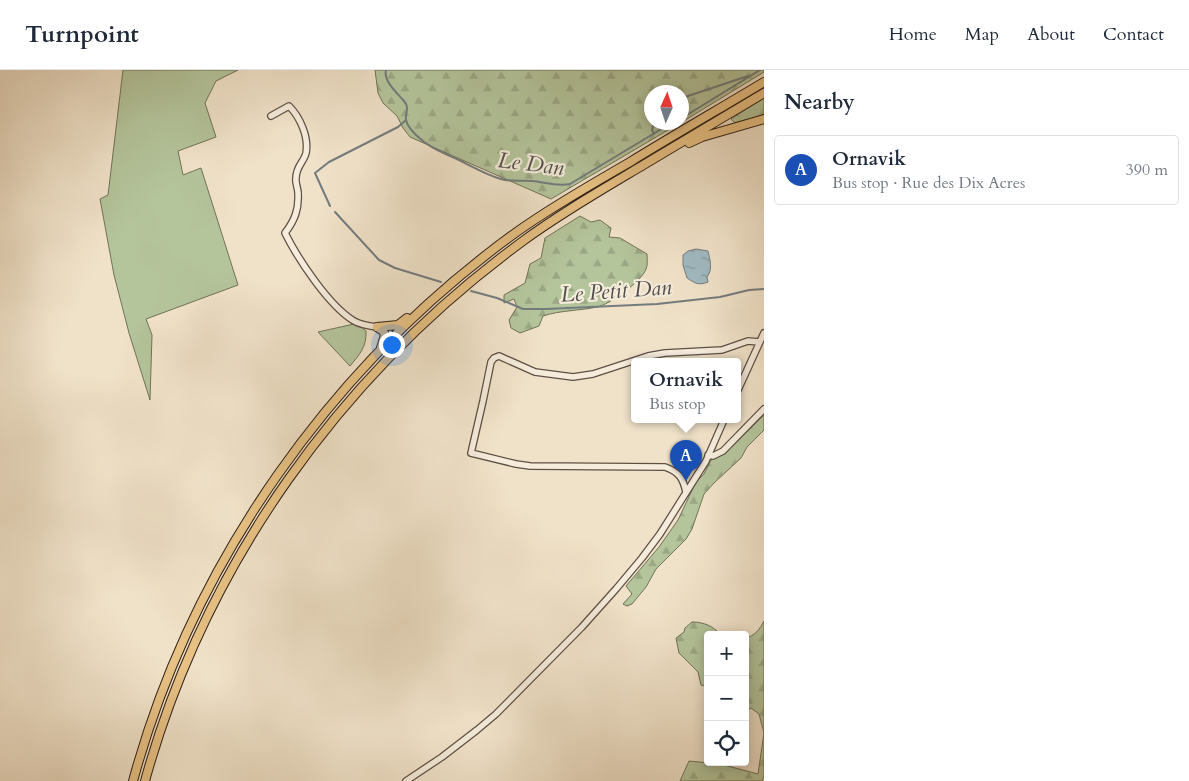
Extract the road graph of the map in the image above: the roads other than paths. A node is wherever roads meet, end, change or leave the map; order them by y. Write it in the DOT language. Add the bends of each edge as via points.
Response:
graph roads {
  1 [pos="764,82"];
  2 [pos="764,93"];
  3 [pos="271,116"];
  4 [pos="764,119"];
  5 [pos="668,150"];
  6 [pos="416,316"];
  7 [pos="377,327"];
  8 [pos="764,333"];
  9 [pos="760,342"];
  10 [pos="380,350"];
  11 [pos="641,358"];
  12 [pos="631,361"];
  13 [pos="741,383"];
  14 [pos="764,409"];
  15 [pos="723,423"];
  16 [pos="708,455"];
  17 [pos="686,492"];
  18 [pos="134,781"];
  19 [pos="145,781"];
  20 [pos="406,781"];
  1 -- 6 [label="highway" via="544,212 482,258"];
  2 -- 5 [label="highway"];
  3 -- 7 [label="street" via="289,106 299,119 306,138 306,154 298,166 296,178 297,212 285,233 291,245 340,310 355,321"];
  4 -- 5 [label="highway"];
  5 -- 19 [label="highway" via="553,220 492,264 401,345 338,414 266,511 223,585 174,693"];
  6 -- 7 [label="highway" via="408,317 395,326"];
  6 -- 10 [label="highway"];
  7 -- 10 [label="highway" via="385,335"];
  8 -- 9 [label="street"];
  9 -- 11 [label="street" via="748,341 722,350 665,353"];
  9 -- 13 [label="street"];
  10 -- 18 [label="highway" via="307,435 263,497 213,581 175,660"];
  12 -- 17 [label="street" via="593,374 573,377 535,372 499,356 494,358 471,453 530,466 665,467 679,475"];
  14 -- 16 [label="street" via="723,451"];
  15 -- 16 [label="street"];
  16 -- 17 [label="street"];
  17 -- 20 [label="street" via="642,558 582,627 496,714 442,758"];
}
